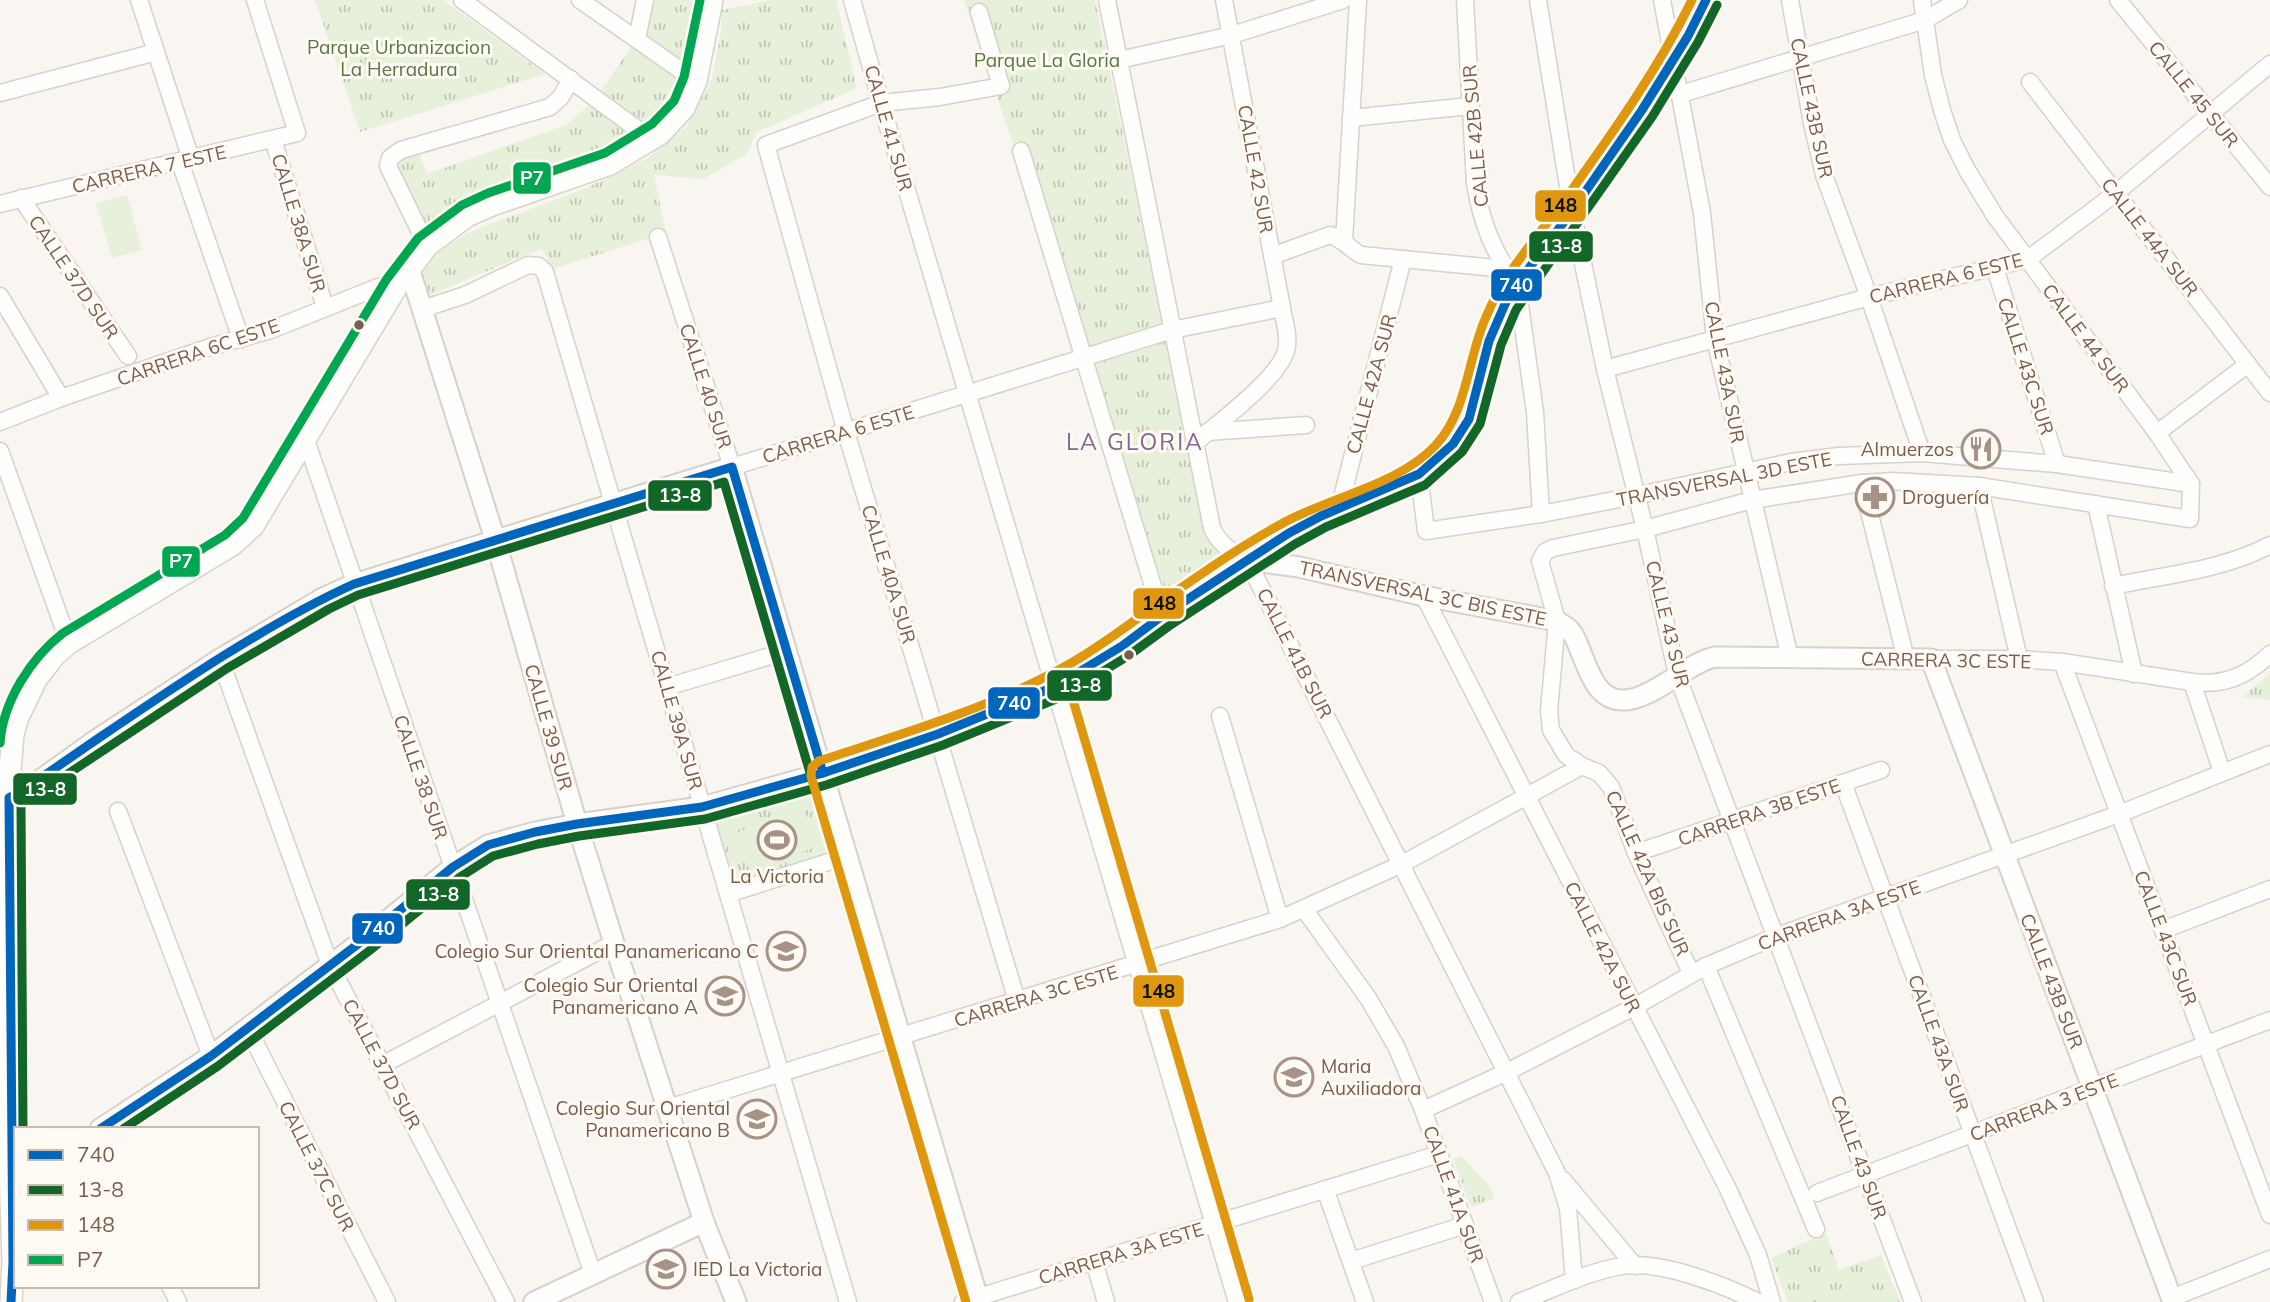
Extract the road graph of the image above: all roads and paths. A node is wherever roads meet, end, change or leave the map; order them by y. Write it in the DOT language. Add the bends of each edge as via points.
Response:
graph roads {
  1 [pos="139,0"];
  2 [pos="255,0"];
  3 [pos="462,0"];
  4 [pos="580,0"];
  5 [pos="645,0"];
  6 [pos="712,0"];
  7 [pos="852,0"];
  8 [pos="1107,0"];
  9 [pos="1224,0"];
  10 [pos="1343,0"];
  11 [pos="1358,0"];
  12 [pos="1465,0"];
  13 [pos="1538,0"];
  14 [pos="1662,0"];
  15 [pos="1706,0"];
  16 [pos="1790,0"];
  17 [pos="1922,0"];
  18 [pos="1959,0"];
  19 [pos="2118,0"];
  20 [pos="979,12"];
  21 [pos="1925,20"];
  22 [pos="1232,35"];
  23 [pos="637,39"];
  24 [pos="156,52"];
  25 [pos="1801,57"];
  26 [pos="1674,59"];
  27 [pos="1119,60"];
  28 [pos="2270,64"];
  29 [pos="571,79"];
  30 [pos="696,81"];
  31 [pos="2030,82"];
  32 [pos="0,93"];
  33 [pos="1681,93"];
  34 [pos="881,103"];
  35 [pos="1470,106"];
  36 [pos="2210,113"];
  37 [pos="1351,118"];
  38 [pos="297,133"];
  39 [pos="273,139"];
  40 [pos="652,140"];
  41 [pos="1021,151"];
  42 [pos="185,161"];
  43 [pos="2270,187"];
  44 [pos="2116,193"];
  45 [pos="21,198"];
  46 [pos="0,204"];
  47 [pos="1572,211"];
  48 [pos="658,237"];
  49 [pos="1344,241"];
  50 [pos="427,246"];
  51 [pos="1272,256"];
  52 [pos="1404,259"];
  53 [pos="2028,259"];
  54 [pos="1995,268"];
  55 [pos="403,277"];
  56 [pos="1511,277"];
  57 [pos="0,296"];
  58 [pos="1869,297"];
  59 [pos="325,307"];
  60 [pos="1282,308"];
  61 [pos="422,309"];
  62 [pos="1172,330"];
  63 [pos="241,339"];
  64 [pos="1715,339"];
  65 [pos="128,356"];
  66 [pos="1084,358"];
  67 [pos="2248,364"];
  68 [pos="1605,369"];
  69 [pos="2270,393"];
  70 [pos="968,394"];
  71 [pos="61,398"];
  72 [pos="0,422"];
  73 [pos="1306,425"];
  74 [pos="846,432"];
  75 [pos="2157,433"];
  76 [pos="1201,438"];
  77 [pos="306,440"];
  78 [pos="0,451"];
  79 [pos="1896,453"];
  80 [pos="1922,453"];
  81 [pos="2057,464"];
  82 [pos="732,467"];
  83 [pos="1746,473"];
  84 [pos="1419,474"];
  85 [pos="1893,481"];
  86 [pos="1863,483"];
  87 [pos="2191,484"];
  88 [pos="1979,486"];
  89 [pos="1635,496"];
  90 [pos="1752,500"];
  91 [pos="614,503"];
  92 [pos="2096,505"];
  93 [pos="1339,509"];
  94 [pos="1541,514"];
  95 [pos="1645,529"];
  96 [pos="495,539"];
  97 [pos="2270,545"];
  98 [pos="1545,552"];
  99 [pos="1247,560"];
  100 [pos="354,584"];
  101 [pos="2113,586"];
  102 [pos="1424,596"];
  103 [pos="1162,616"];
  104 [pos="1557,621"];
  105 [pos="62,649"];
  106 [pos="787,651"];
  107 [pos="2270,654"];
  108 [pos="1790,658"];
  109 [pos="220,659"];
  110 [pos="1906,659"];
  111 [pos="1931,659"];
  112 [pos="2020,659"];
  113 [pos="2062,662"];
  114 [pos="2134,674"];
  115 [pos="1677,675"];
  116 [pos="2192,682"];
  117 [pos="1056,686"];
  118 [pos="667,687"];
  119 [pos="1220,716"];
  120 [pos="938,734"];
  121 [pos="2270,754"];
  122 [pos="1582,766"];
  123 [pos="1881,770"];
  124 [pos="2222,772"];
  125 [pos="823,773"];
  126 [pos="1843,783"];
  127 [pos="1527,796"];
  128 [pos="5,800"];
  129 [pos="702,807"];
  130 [pos="118,811"];
  131 [pos="2119,814"];
  132 [pos="1732,821"];
  133 [pos="577,824"];
  134 [pos="1636,853"];
  135 [pos="2005,855"];
  136 [pos="847,856"];
  137 [pos="1402,864"];
  138 [pos="453,867"];
  139 [pos="2270,889"];
  140 [pos="728,894"];
  141 [pos="1886,898"];
  142 [pos="1304,909"];
  143 [pos="1280,919"];
  144 [pos="2163,930"];
  145 [pos="1777,936"];
  146 [pos="614,943"];
  147 [pos="330,965"];
  148 [pos="1137,965"];
  149 [pos="1698,970"];
  150 [pos="501,1001"];
  151 [pos="1017,1001"];
  152 [pos="1634,1007"];
  153 [pos="2270,1020"];
  154 [pos="248,1029"];
  155 [pos="900,1037"];
  156 [pos="2206,1045"];
  157 [pos="211,1056"];
  158 [pos="383,1065"];
  159 [pos="1507,1072"];
  160 [pos="781,1074"];
  161 [pos="2093,1088"];
  162 [pos="668,1108"];
  163 [pos="1423,1110"];
  164 [pos="103,1127"];
  165 [pos="1973,1134"];
  166 [pos="1438,1154"];
  167 [pos="1557,1173"];
  168 [pos="1866,1175"];
  169 [pos="1325,1189"];
  170 [pos="1817,1194"];
  171 [pos="9,1195"];
  172 [pos="2270,1215"];
  173 [pos="704,1222"];
  174 [pos="1213,1224"];
  175 [pos="1465,1225"];
  176 [pos="1816,1228"];
  177 [pos="2270,1259"];
  178 [pos="1094,1261"];
  179 [pos="1351,1261"];
  180 [pos="1635,1266"];
  181 [pos="593,1274"];
  182 [pos="1574,1280"];
  183 [pos="1559,1296"];
  184 [pos="973,1301"];
  185 [pos="2169,1301"];
  186 [pos="11,1302"];
  187 [pos="387,1302"];
  188 [pos="506,1302"];
  189 [pos="534,1302"];
  190 [pos="736,1302"];
  191 [pos="848,1302"];
  192 [pos="1106,1302"];
  193 [pos="1237,1302"];
  194 [pos="1365,1302"];
  195 [pos="1493,1302"];
  196 [pos="1519,1302"];
  197 [pos="1758,1302"];
  198 [pos="1772,1302"];
  199 [pos="1913,1302"];
  200 [pos="2035,1302"];
  1 -- 24 [label="street"];
  2 -- 38 [label="street, CALLE 38A SUR"];
  3 -- 29 [label="street"];
  4 -- 23 [label="street"];
  5 -- 23 [label="street"];
  6 -- 30 [label="main road"];
  7 -- 34 [label="street, CALLE 41 SUR"];
  8 -- 27 [label="street, CALLE 41B SUR"];
  9 -- 22 [label="street, CALLE 42 SUR"];
  10 -- 22 [label="street"];
  11 -- 37 [label="street"];
  12 -- 35 [label="street, CALLE 42B SUR"];
  13 -- 47 [label="street, CALLE 43 SUR"];
  14 -- 26 [label="street, CALLE 43A SUR"];
  15 -- 26 [label="street"];
  16 -- 25 [label="street, CALLE 43B SUR"];
  17 -- 21 [label="street, CALLE 44 SUR"];
  18 -- 21 [label="street"];
  19 -- 36 [label="street, CALLE 45 SUR"];
  20 -- 34 [label="street" via="1001,86"];
  21 -- 25 [label="street"];
  21 -- 53 [label="street, CALLE 44 SUR" via="1933,75 1952,140 1981,195"];
  22 -- 27 [label="street"];
  22 -- 51 [label="street, CALLE 42 SUR"];
  23 -- 30 [label="street"];
  24 -- 32 [label="street"];
  24 -- 42 [label="street"];
  25 -- 33 [label="street"];
  25 -- 58 [label="street, CALLE 43B SUR" via="1824,175"];
  26 -- 33 [label="street, CALLE 43A SUR"];
  26 -- 47 [label="street"];
  27 -- 62 [label="street, CALLE 41B SUR"];
  28 -- 36 [label="street, CARRERA 6 ESTE"];
  29 -- 40 [label="street"];
  29 -- 50 [label="street" via="550,107 401,150 390,159 388,166"];
  30 -- 40 [label="main road" via="673,123"];
  31 -- 44 [label="street, CALLE 44A SUR"];
  33 -- 64 [label="street, CALLE 43A SUR" via="1702,213"];
  34 -- 70 [label="street, CALLE 41 SUR"];
  34 -- 74 [label="street, CALLE 40A SUR" via="766,145"];
  35 -- 37 [label="street"];
  35 -- 56 [label="street, CALLE 42B SUR" via="1479,208"];
  36 -- 43 [label="street, CALLE 45 SUR"];
  36 -- 44 [label="street, CARRERA 6 ESTE"];
  37 -- 49 [label="street"];
  38 -- 39 [label="street, CARRERA 7 ESTE"];
  39 -- 42 [label="street, CARRERA 7 ESTE"];
  39 -- 59 [label="street, CALLE 38A SUR"];
  40 -- 50 [label="main road" via="610,164 467,216"];
  41 -- 66 [label="street"];
  42 -- 45 [label="street, CARRERA 7 ESTE"];
  42 -- 63 [label="street"];
  44 -- 53 [label="street, CARRERA 6 ESTE"];
  44 -- 67 [label="street, CALLE 44A SUR"];
  45 -- 46 [label="street, CARRERA 7 ESTE"];
  45 -- 65 [label="street, CALLE 37D SUR"];
  47 -- 56 [label="street"];
  47 -- 68 [label="street, CALLE 43 SUR"];
  48 -- 82 [label="street, CALLE 40 SUR"];
  49 -- 51 [label="street" via="1330,235"];
  49 -- 52 [label="street" via="1361,255"];
  50 -- 55 [label="main road"];
  51 -- 60 [label="street, CALLE 42 SUR"];
  52 -- 56 [label="street"];
  52 -- 93 [label="street, CALLE 42A SUR"];
  53 -- 54 [label="street, CARRERA 6 ESTE"];
  53 -- 75 [label="street, CALLE 44 SUR"];
  54 -- 58 [label="street, CARRERA 6 ESTE"];
  54 -- 81 [label="street, CALLE 43C SUR"];
  55 -- 59 [label="street, CARRERA 6C ESTE"];
  55 -- 61 [label="street, CALLE 39 SUR"];
  55 -- 77 [label="main road"];
  56 -- 84 [label="street" via="1469,419 1448,450"];
  56 -- 94 [label="street, CALLE 42B SUR" via="1535,412"];
  57 -- 71 [label="street"];
  58 -- 64 [label="street, CARRERA 6 ESTE"];
  58 -- 80 [label="street, CALLE 43B SUR"];
  59 -- 63 [label="street, CARRERA 6C ESTE"];
  60 -- 62 [label="street, CARRERA 6 ESTE"];
  60 -- 76 [label="street, CALLE 42 SUR" via="1287,338 1283,359"];
  61 -- 91 [label="street, CALLE 39A SUR" via="465,295 528,265 541,267"];
  61 -- 96 [label="street, CALLE 39 SUR"];
  62 -- 66 [label="street, CARRERA 6 ESTE"];
  62 -- 76 [label="street, CALLE 41B SUR"];
  63 -- 71 [label="street, CARRERA 6C ESTE"];
  64 -- 68 [label="street, CARRERA 6 ESTE"];
  64 -- 83 [label="street, CALLE 43A SUR"];
  66 -- 70 [label="street, CARRERA 6 ESTE"];
  66 -- 103 [label="street"];
  67 -- 69 [label="street, CALLE 44A SUR"];
  67 -- 75 [label="street"];
  68 -- 89 [label="street, CALLE 43 SUR"];
  70 -- 74 [label="street, CARRERA 6 ESTE"];
  70 -- 117 [label="street, CALLE 41 SUR"];
  71 -- 72 [label="street, CARRERA 6C ESTE"];
  73 -- 76 [label="street"];
  74 -- 82 [label="street, CARRERA 6 ESTE"];
  74 -- 120 [label="street, CALLE 40A SUR"];
  75 -- 87 [label="street, CALLE 44 SUR"];
  76 -- 99 [label="street, CALLE 41B SUR" via="1209,519 1215,535"];
  77 -- 100 [label="street, CALLE 38 SUR"];
  77 -- 105 [label="main road" via="262,514 243,536"];
  78 -- 105 [label="street"];
  79 -- 80 [label="street, TRANSVERSAL 3D ESTE"];
  79 -- 83 [label="street, TRANSVERSAL 3D ESTE" via="1791,462"];
  79 -- 85 [label="street"];
  80 -- 81 [label="street, TRANSVERSAL 3D ESTE"];
  81 -- 87 [label="street, TRANSVERSAL 3D ESTE"];
  82 -- 91 [label="street, CARRERA 6 ESTE"];
  82 -- 106 [label="street, CALLE 40 SUR"];
  83 -- 89 [label="street, TRANSVERSAL 3D ESTE"];
  83 -- 90 [label="street, CALLE 43A SUR"];
  84 -- 93 [label="street"];
  84 -- 94 [label="street, TRANSVERSAL 3D ESTE" via="1426,531"];
  85 -- 86 [label="street, TRANSVERSAL 3D ESTE"];
  85 -- 88 [label="street, TRANSVERSAL 3D ESTE"];
  86 -- 90 [label="street, TRANSVERSAL 3D ESTE"];
  86 -- 110 [label="street"];
  87 -- 92 [label="street, TRANSVERSAL 3D ESTE" via="2190,519"];
  88 -- 92 [label="street, TRANSVERSAL 3D ESTE"];
  88 -- 112 [label="street"];
  89 -- 94 [label="street, TRANSVERSAL 3D ESTE"];
  89 -- 95 [label="street, CALLE 43 SUR"];
  90 -- 95 [label="street, TRANSVERSAL 3D ESTE"];
  90 -- 108 [label="street, CALLE 43A SUR"];
  91 -- 96 [label="street, CARRERA 6 ESTE"];
  91 -- 118 [label="street, CALLE 39A SUR"];
  92 -- 101 [label="street"];
  93 -- 99 [label="street"];
  95 -- 98 [label="street, TRANSVERSAL 3D ESTE"];
  95 -- 115 [label="street, CALLE 43 SUR"];
  96 -- 100 [label="street, CARRERA 6 ESTE"];
  96 -- 133 [label="street, CALLE 39 SUR"];
  97 -- 101 [label="street" via="2229,561"];
  98 -- 104 [label="street, CALLE 42A BIS SUR" via="1540,561"];
  99 -- 102 [label="street, TRANSVERSAL 3C BIS ESTE" via="1299,567"];
  99 -- 103 [label="street"];
  99 -- 137 [label="street, CALLE 41B SUR"];
  100 -- 109 [label="street, CARRERA 6 ESTE"];
  100 -- 138 [label="street, CALLE 38 SUR"];
  101 -- 114 [label="street"];
  102 -- 104 [label="street, TRANSVERSAL 3C BIS ESTE"];
  102 -- 127 [label="street, CALLE 42A SUR"];
  103 -- 117 [label="street"];
  104 -- 115 [label="street, CARRERA 3C ESTE" via="1574,636 1598,686 1611,697 1640,698"];
  104 -- 122 [label="street, CALLE 42A BIS SUR" via="1550,720 1560,747"];
  105 -- 128 [label="main road" via="37,678 18,717"];
  106 -- 118 [label="street"];
  106 -- 125 [label="street, CALLE 40 SUR"];
  107 -- 116 [label="street, CARRERA 3C ESTE" via="2235,679"];
  108 -- 110 [label="street, CARRERA 3C ESTE"];
  108 -- 115 [label="street, CARRERA 3C ESTE" via="1715,657"];
  109 -- 128 [label="street, CARRERA 6 ESTE"];
  109 -- 147 [label="street, CALLE 37D SUR"];
  110 -- 111 [label="street, CARRERA 3C ESTE"];
  111 -- 112 [label="street, CARRERA 3C ESTE"];
  111 -- 135 [label="street, CALLE 43B SUR"];
  112 -- 113 [label="street, CARRERA 3C ESTE"];
  113 -- 114 [label="street, CARRERA 3C ESTE"];
  113 -- 131 [label="street, CALLE 43C SUR"];
  114 -- 116 [label="street, CARRERA 3C ESTE"];
  115 -- 132 [label="street, CALLE 43 SUR"];
  116 -- 124 [label="street"];
  117 -- 120 [label="street"];
  117 -- 148 [label="street, CALLE 41 SUR"];
  118 -- 129 [label="street, CALLE 39A SUR"];
  119 -- 143 [label="street"];
  120 -- 125 [label="street"];
  120 -- 151 [label="street, CALLE 40A SUR"];
  121 -- 124 [label="street, CARRERA 3A ESTE"];
  122 -- 127 [label="street, CARRERA 3C ESTE"];
  122 -- 134 [label="street, CALLE 42A BIS SUR" via="1611,787"];
  123 -- 126 [label="street, CARRERA 3B ESTE"];
  124 -- 131 [label="street, CARRERA 3A ESTE"];
  125 -- 129 [label="street"];
  125 -- 136 [label="street, CALLE 40 SUR"];
  126 -- 132 [label="street, CARRERA 3B ESTE"];
  126 -- 141 [label="street, CALLE 43A SUR"];
  127 -- 137 [label="street, CARRERA 3C ESTE"];
  127 -- 152 [label="street, CALLE 42A SUR"];
  128 -- 171 [label="main road"];
  129 -- 133 [label="street"];
  129 -- 140 [label="street, CALLE 39A SUR"];
  130 -- 157 [label="street"];
  131 -- 135 [label="street, CARRERA 3A ESTE"];
  131 -- 144 [label="street, CALLE 43C SUR"];
  132 -- 134 [label="street, CARRERA 3B ESTE"];
  132 -- 145 [label="street, CALLE 43 SUR"];
  133 -- 138 [label="street" via="500,840"];
  133 -- 146 [label="street, CALLE 39 SUR"];
  134 -- 149 [label="street, CALLE 42A BIS SUR"];
  135 -- 141 [label="street, CARRERA 3A ESTE"];
  135 -- 161 [label="street, CALLE 43B SUR"];
  136 -- 140 [label="street"];
  136 -- 155 [label="street, CALLE 40 SUR"];
  137 -- 142 [label="street, CARRERA 3C ESTE"];
  137 -- 159 [label="street, CALLE 41B SUR"];
  138 -- 147 [label="street"];
  138 -- 150 [label="street, CALLE 38 SUR"];
  139 -- 144 [label="street"];
  140 -- 160 [label="street, CALLE 39A SUR"];
  141 -- 145 [label="street, CARRERA 3A ESTE"];
  141 -- 165 [label="street, CALLE 43A SUR"];
  142 -- 143 [label="street, CARRERA 3C ESTE"];
  142 -- 163 [label="street, CALLE 41A SUR" via="1360,986 1396,1046"];
  143 -- 148 [label="street, CARRERA 3C ESTE"];
  144 -- 156 [label="street, CALLE 43C SUR"];
  145 -- 149 [label="street, CARRERA 3A ESTE"];
  145 -- 168 [label="street, CALLE 43 SUR"];
  146 -- 150 [label="street"];
  146 -- 162 [label="street, CALLE 39 SUR"];
  147 -- 154 [label="street"];
  147 -- 158 [label="street, CALLE 37D SUR"];
  148 -- 151 [label="street, CARRERA 3C ESTE"];
  148 -- 174 [label="street, CALLE 41 SUR"];
  149 -- 152 [label="street, CARRERA 3A ESTE"];
  149 -- 176 [label="street, CALLE 42A BIS SUR"];
  150 -- 158 [label="street"];
  150 -- 181 [label="street, CALLE 38 SUR"];
  151 -- 155 [label="street, CARRERA 3C ESTE"];
  152 -- 159 [label="street, CARRERA 3A ESTE"];
  152 -- 198 [label="street, CALLE 42A SUR" via="1758,1255"];
  153 -- 156 [label="street, CARRERA 3 ESTE"];
  154 -- 157 [label="street"];
  154 -- 187 [label="street, CALLE 37C SUR"];
  155 -- 160 [label="street, CARRERA 3C ESTE"];
  155 -- 184 [label="street, CALLE 40 SUR"];
  156 -- 161 [label="street, CARRERA 3 ESTE"];
  156 -- 172 [label="street, CALLE 43C SUR"];
  157 -- 164 [label="street"];
  158 -- 188 [label="street, CALLE 37D SUR"];
  159 -- 163 [label="street, CARRERA 3A ESTE"];
  159 -- 167 [label="street, CALLE 41B SUR"];
  160 -- 162 [label="street, CARRERA 3C ESTE"];
  160 -- 191 [label="street, CALLE 39A SUR"];
  161 -- 165 [label="street, CARRERA 3 ESTE"];
  161 -- 185 [label="street, CALLE 43B SUR"];
  162 -- 173 [label="street, CALLE 39 SUR"];
  163 -- 166 [label="street, CALLE 41A SUR"];
  165 -- 168 [label="street, CARRERA 3 ESTE"];
  165 -- 200 [label="street, CALLE 43A SUR"];
  166 -- 169 [label="street, CARRERA 3A ESTE"];
  166 -- 175 [label="street, CALLE 41A SUR"];
  167 -- 180 [label="street"];
  167 -- 182 [label="street, CALLE 41B SUR" via="1568,1208"];
  168 -- 170 [label="street, CARRERA 3 ESTE"];
  168 -- 199 [label="street, CALLE 43 SUR"];
  169 -- 174 [label="street, CARRERA 3A ESTE"];
  169 -- 179 [label="street"];
  171 -- 186 [label="main road"];
  173 -- 181 [label="street"];
  173 -- 190 [label="street, CALLE 39 SUR"];
  174 -- 178 [label="street, CARRERA 3A ESTE"];
  174 -- 193 [label="street, CALLE 41 SUR"];
  175 -- 179 [label="street"];
  175 -- 195 [label="street, CALLE 41A SUR"];
  177 -- 185 [label="street"];
  178 -- 184 [label="street, CARRERA 3A ESTE"];
  178 -- 192 [label="street"];
  179 -- 194 [label="street"];
  180 -- 182 [label="street"];
  180 -- 197 [label="street" via="1686,1274"];
  181 -- 189 [label="street"];
  182 -- 183 [label="street"];
  183 -- 196 [label="street"];
}
